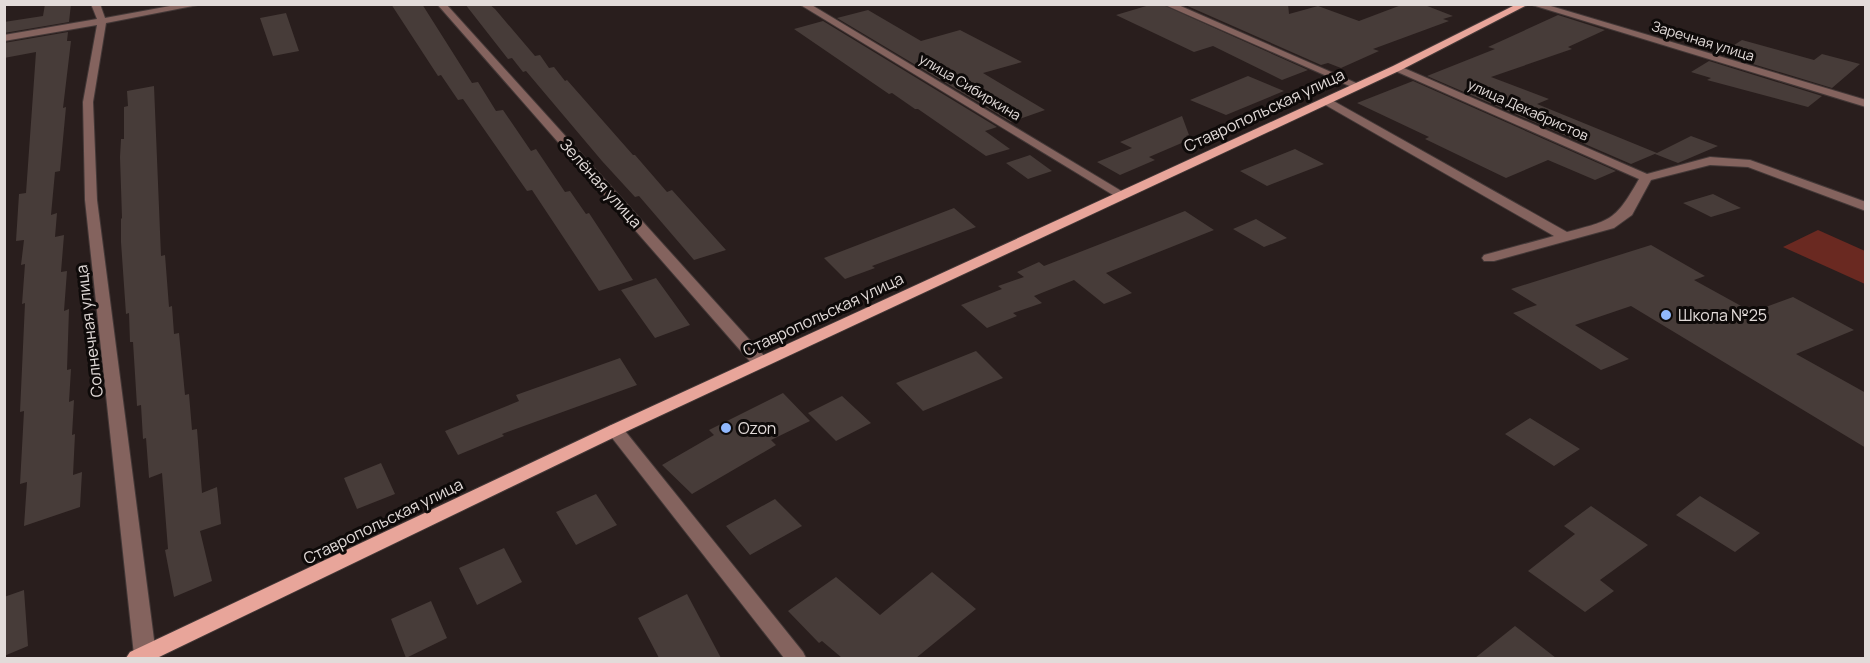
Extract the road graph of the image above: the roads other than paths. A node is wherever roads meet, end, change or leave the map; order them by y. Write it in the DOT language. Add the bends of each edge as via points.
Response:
graph roads {
  1 [pos="95,4"];
  2 [pos="199,4"];
  3 [pos="441,4"];
  4 [pos="803,4"];
  5 [pos="1167,4"];
  6 [pos="1525,4"];
  7 [pos="1533,4"];
  8 [pos="102,21"];
  9 [pos="4,38"];
  10 [pos="1397,68"];
  11 [pos="1359,86"];
  12 [pos="1326,101"];
  13 [pos="1866,104"];
  14 [pos="1646,178"];
  15 [pos="1122,195"];
  16 [pos="1866,207"];
  17 [pos="1567,238"];
  18 [pos="1489,258"];
  19 [pos="760,362"];
  20 [pos="615,430"];
  21 [pos="141,657"];
  22 [pos="796,658"];
  1 -- 8 [label="street"];
  2 -- 8 [label="street"];
  3 -- 19 [label="street, Зелёная улица"];
  4 -- 15 [label="street, улица Сибиркина"];
  5 -- 11 [label="street"];
  6 -- 10 [label="main road, Ставропольская улица"];
  7 -- 13 [label="street, Заречная улица"];
  8 -- 9 [label="street"];
  8 -- 21 [label="street, Солнечная улица" via="88,102 92,200"];
  10 -- 11 [label="main road, Ставропольская улица"];
  10 -- 14 [label="street, улица Декабристов"];
  11 -- 12 [label="main road, Ставропольская улица"];
  12 -- 15 [label="main road, Ставропольская улица"];
  12 -- 17 [label="street"];
  14 -- 16 [label="street" via="1710,161 1750,164"];
  14 -- 17 [label="street" via="1627,212 1608,225"];
  15 -- 19 [label="main road, Ставропольская улица"];
  17 -- 18 [label="street"];
  19 -- 20 [label="main road, Ставропольская улица"];
  20 -- 21 [label="main road, Ставропольская улица"];
  20 -- 22 [label="street"];
}
